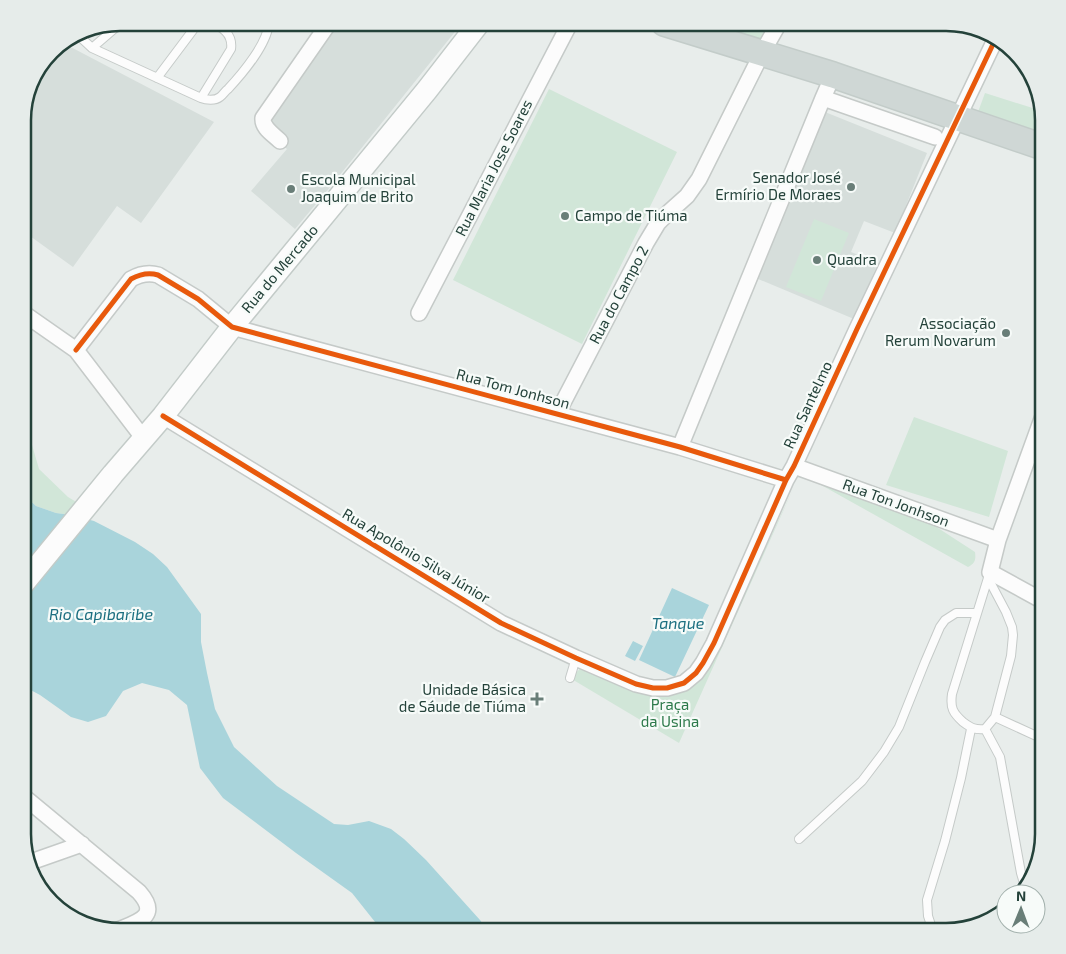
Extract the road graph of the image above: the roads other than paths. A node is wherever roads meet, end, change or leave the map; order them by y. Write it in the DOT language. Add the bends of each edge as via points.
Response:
graph roads {
  1 [pos="191,31"];
  2 [pos="225,31"];
  3 [pos="267,31"];
  4 [pos="324,31"];
  5 [pos="473,31"];
  6 [pos="565,31"];
  7 [pos="692,31"];
  8 [pos="774,31"];
  9 [pos="110,32"];
  10 [pos="83,39"];
  11 [pos="993,45"];
  12 [pos="92,48"];
  13 [pos="762,53"];
  14 [pos="833,75"];
  15 [pos="157,78"];
  16 [pos="201,98"];
  17 [pos="823,98"];
  18 [pos="957,118"];
  19 [pos="935,137"];
  20 [pos="280,141"];
  21 [pos="1035,144"];
  22 [pos="419,313"];
  23 [pos="31,319"];
  24 [pos="232,327"];
  25 [pos="76,350"];
  26 [pos="557,414"];
  27 [pos="163,416"];
  28 [pos="1035,438"];
  29 [pos="144,439"];
  30 [pos="680,447"];
  31 [pos="790,473"];
  32 [pos="998,540"];
  33 [pos="31,574"];
  34 [pos="989,575"];
  35 [pos="1035,597"];
  36 [pos="977,613"];
  37 [pos="576,658"];
  38 [pos="570,678"];
  39 [pos="668,688"];
  40 [pos="994,717"];
  41 [pos="972,728"];
  42 [pos="985,728"];
  43 [pos="1035,735"];
  44 [pos="31,803"];
  45 [pos="799,839"];
  46 [pos="82,844"];
  47 [pos="35,860"];
  48 [pos="1023,879"];
  49 [pos="134,923"];
  50 [pos="930,923"];
  1 -- 15 [label="lane"];
  2 -- 16 [label="lane" via="230,36 231,49"];
  3 -- 16 [label="lane" via="242,74 219,98"];
  4 -- 20 [label="street" via="264,115 264,126"];
  5 -- 24 [label="main road, Rua do Mercado"];
  6 -- 22 [label="street, Rua Maria Jose Soares"];
  7 -- 13 [label="main road"];
  8 -- 13 [label="street, Rua do Campo 2"];
  9 -- 12 [label="lane"];
  10 -- 12 [label="lane"];
  11 -- 18 [label="street, Rua Santelmo"];
  12 -- 15 [label="lane"];
  13 -- 14 [label="main road"];
  13 -- 26 [label="street, Rua do Campo 2" via="699,179 687,196 658,223 646,242"];
  14 -- 17 [label="street"];
  14 -- 18 [label="main road"];
  15 -- 16 [label="lane"];
  17 -- 19 [label="street"];
  17 -- 30 [label="street"];
  18 -- 21 [label="main road"];
  18 -- 31 [label="street, Rua Santelmo"];
  23 -- 25 [label="street"];
  24 -- 25 [label="street" via="198,300 151,273 131,279"];
  24 -- 26 [label="street, Rua Tom Jonhson"];
  24 -- 27 [label="main road, Rua do Mercado"];
  25 -- 29 [label="street"];
  26 -- 30 [label="street, Rua Tom Jonhson"];
  27 -- 29 [label="main road, Rua do Mercado"];
  27 -- 37 [label="street, Rua Apolônio Silva Júnior" via="501,623"];
  28 -- 32 [label="street"];
  29 -- 33 [label="main road, Rua do Mercado"];
  30 -- 31 [label="street, Rua Tom Jonhson"];
  31 -- 32 [label="street, Rua Ton Jonhson"];
  31 -- 39 [label="street, Rua Santelmo" via="703,663 684,683"];
  32 -- 34 [label="street"];
  34 -- 35 [label="street"];
  34 -- 36 [label="lane"];
  34 -- 40 [label="lane" via="1013,635 1012,656"];
  36 -- 41 [label="lane" via="951,702 955,715"];
  36 -- 45 [label="lane" via="956,613 945,620 899,728 884,752 862,781"];
  37 -- 38 [label="lane"];
  37 -- 39 [label="street, Rua Apolônio Silva Júnior" via="636,684"];
  40 -- 42 [label="lane"];
  40 -- 43 [label="lane"];
  41 -- 42 [label="lane"];
  41 -- 50 [label="lane" via="927,900"];
  42 -- 48 [label="lane" via="1000,758"];
  44 -- 46 [label="street"];
  46 -- 47 [label="street"];
  46 -- 49 [label="street" via="146,900 147,914"];
}
